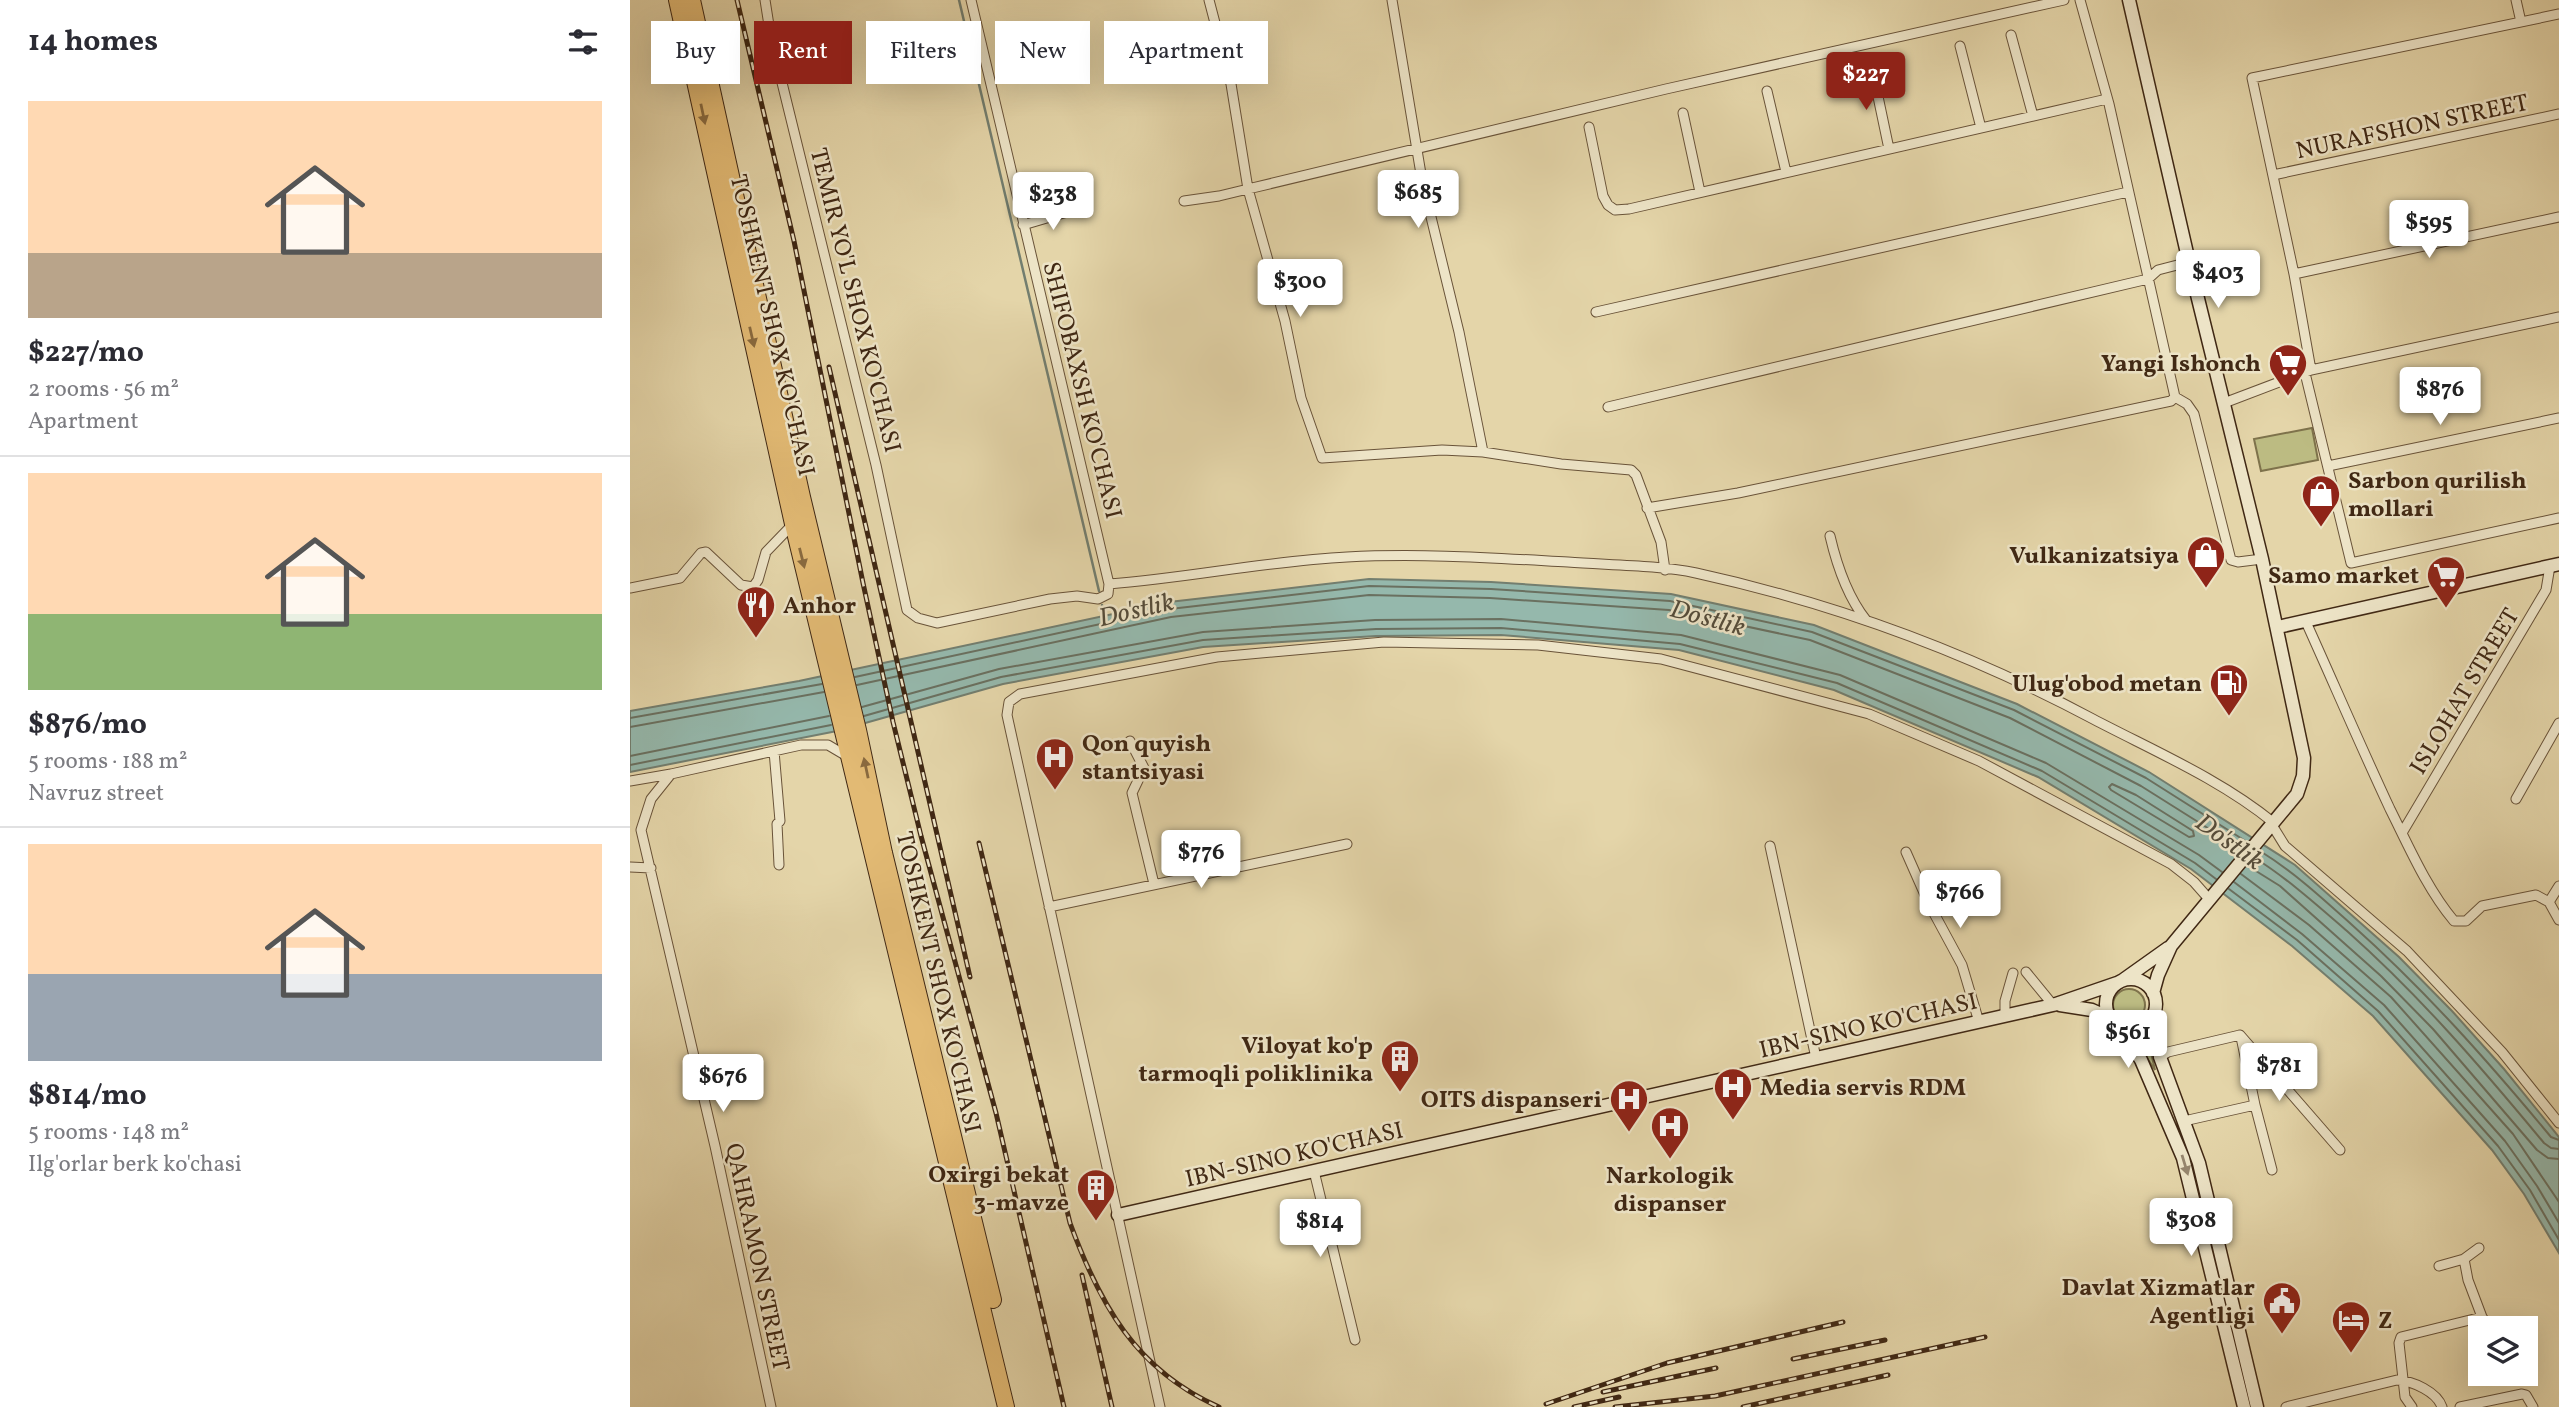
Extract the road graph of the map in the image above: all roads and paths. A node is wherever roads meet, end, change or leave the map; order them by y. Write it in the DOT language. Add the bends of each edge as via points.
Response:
graph roads {
  1 [pos="677,0"];
  2 [pos="692,0"];
  3 [pos="765,0"];
  4 [pos="971,0"];
  5 [pos="1209,0"];
  6 [pos="1392,0"];
  7 [pos="2064,0"];
  8 [pos="2080,0"];
  9 [pos="2129,0"];
  10 [pos="2516,0"];
  11 [pos="2559,14"];
  12 [pos="2521,22"];
  13 [pos="2011,35"];
  14 [pos="1960,46"];
  15 [pos="1872,68"];
  16 [pos="1767,91"];
  17 [pos="2107,99"];
  18 [pos="1683,113"];
  19 [pos="2559,114"];
  20 [pos="2033,116"];
  21 [pos="1589,127"];
  22 [pos="1981,128"];
  23 [pos="1889,149"];
  24 [pos="1416,150"];
  25 [pos="1786,172"];
  26 [pos="2273,175"];
  27 [pos="1248,189"];
  28 [pos="1700,192"];
  29 [pos="2128,192"];
  30 [pos="1184,201"];
  31 [pos="1074,210"];
  32 [pos="2559,218"];
  33 [pos="1023,225"];
  34 [pos="2189,262"];
  35 [pos="2294,274"];
  36 [pos="2148,279"];
  37 [pos="1596,312"];
  38 [pos="2559,317"];
  39 [pos="2308,371"];
  40 [pos="2175,397"];
  41 [pos="2224,403"];
  42 [pos="1608,407"];
  43 [pos="2559,418"];
  44 [pos="1483,452"];
  45 [pos="2328,466"];
  46 [pos="1647,508"];
  47 [pos="2559,518"];
  48 [pos="793,524"];
  49 [pos="1830,536"];
  50 [pos="2262,559"];
  51 [pos="2554,565"];
  52 [pos="1665,570"];
  53 [pos="1109,584"];
  54 [pos="630,588"];
  55 [pos="1867,622"];
  56 [pos="2306,622"];
  57 [pos="2278,627"];
  58 [pos="835,658"];
  59 [pos="2559,723"];
  60 [pos="851,731"];
  61 [pos="1130,741"];
  62 [pos="774,751"];
  63 [pos="850,758"];
  64 [pos="671,774"];
  65 [pos="630,781"];
  66 [pos="2516,799"];
  67 [pos="2270,827"];
  68 [pos="2402,833"];
  69 [pos="1348,844"];
  70 [pos="1770,846"];
  71 [pos="1906,852"];
  72 [pos="779,865"];
  73 [pos="630,867"];
  74 [pos="651,867"];
  75 [pos="1154,884"];
  76 [pos="2559,886"];
  77 [pos="2210,898"];
  78 [pos="2549,902"];
  79 [pos="1049,907"];
  80 [pos="2559,920"];
  81 [pos="2171,946"];
  82 [pos="2026,971"];
  83 [pos="2013,973"];
  84 [pos="2119,982"];
  85 [pos="2153,993"];
  86 [pos="2053,1005"];
  87 [pos="2155,1011"];
  88 [pos="2004,1016"];
  89 [pos="1979,1022"];
  90 [pos="2115,1022"];
  91 [pos="2240,1035"];
  92 [pos="2160,1057"];
  93 [pos="1816,1058"];
  94 [pos="2255,1105"];
  95 [pos="2184,1121"];
  96 [pos="2559,1124"];
  97 [pos="2340,1150"];
  98 [pos="2272,1170"];
  99 [pos="1314,1171"];
  100 [pos="1118,1215"];
  101 [pos="2479,1248"];
  102 [pos="2464,1259"];
  103 [pos="2439,1266"];
  104 [pos="2482,1316"];
  105 [pos="2468,1320"];
  106 [pos="1354,1340"];
  107 [pos="1005,1377"];
  108 [pos="2404,1380"];
  109 [pos="771,1407"];
  110 [pos="1006,1407"];
  111 [pos="1017,1407"];
  112 [pos="1160,1407"];
  113 [pos="2244,1407"];
  114 [pos="2257,1407"];
  115 [pos="2286,1407"];
  116 [pos="2412,1407"];
  117 [pos="2442,1407"];
  118 [pos="2460,1407"];
  119 [pos="2533,1407"];
  1 -- 48 [label="highway, TOSHKENT SHOX KO'CHASI, one-way"];
  2 -- 58 [label="highway, TOSHKENT SHOX KO'CHASI"];
  3 -- 53 [label="street, TEMIR YO'L SHOX KO'CHASI" via="908,610 937,623 1050,599 1098,599 1108,594"];
  4 -- 33 [label="street, SHIFOBAXSH KO'CHASI"];
  5 -- 27 [label="street" via="1231,84"];
  6 -- 24 [label="street"];
  7 -- 24 [label="street"];
  8 -- 17 [label="street"];
  9 -- 34 [label="main road"];
  10 -- 12 [label="street"];
  11 -- 12 [label="street"];
  12 -- 26 [label="street" via="2252,78"];
  13 -- 20 [label="street"];
  14 -- 22 [label="street"];
  15 -- 23 [label="street"];
  16 -- 25 [label="street"];
  17 -- 20 [label="street"];
  17 -- 29 [label="street"];
  18 -- 28 [label="street"];
  19 -- 26 [label="street, NURAFSHON STREET"];
  20 -- 22 [label="street"];
  21 -- 28 [label="street" via="1603,196 1615,210"];
  22 -- 23 [label="street"];
  23 -- 25 [label="street"];
  24 -- 27 [label="street"];
  24 -- 44 [label="street"];
  25 -- 28 [label="street"];
  26 -- 35 [label="street"];
  27 -- 30 [label="street"];
  27 -- 44 [label="street" via="1301,398 1322,458 1442,450"];
  29 -- 36 [label="street"];
  29 -- 37 [label="street"];
  31 -- 33 [label="street"];
  32 -- 35 [label="street"];
  33 -- 53 [label="street, SHIFOBAXSH KO'CHASI"];
  34 -- 36 [label="street" via="2158,270"];
  34 -- 41 [label="main road"];
  35 -- 39 [label="street"];
  36 -- 40 [label="street"];
  36 -- 42 [label="street"];
  38 -- 39 [label="street"];
  39 -- 41 [label="street"];
  39 -- 45 [label="street"];
  40 -- 46 [label="street" via="1738,493"];
  40 -- 50 [label="street" via="2194,414 2231,559"];
  41 -- 50 [label="main road"];
  43 -- 45 [label="street"];
  44 -- 46 [label="street" via="1631,470"];
  45 -- 47 [label="street" via="2351,563"];
  46 -- 52 [label="street" via="1661,542"];
  48 -- 54 [label="street" via="766,552 752,587 741,585 706,552 680,578"];
  48 -- 58 [label="highway, TOSHKENT SHOX KO'CHASI, one-way"];
  49 -- 55 [label="street" via="1836,561"];
  50 -- 57 [label="main road"];
  51 -- 56 [label="main road"];
  51 -- 68 [label="street, ISLOHAT STREET" via="2546,590"];
  52 -- 53 [label="street" via="1433,554 1275,562"];
  52 -- 55 [label="street" via="1693,572"];
  55 -- 67 [label="street" via="2031,686 2228,789"];
  56 -- 57 [label="main road"];
  56 -- 68 [label="street"];
  57 -- 67 [label="main road" via="2304,758 2297,794"];
  58 -- 60 [label="highway"];
  59 -- 66 [label="street"];
  60 -- 63 [label="highway, TOSHKENT SHOX KO'CHASI"];
  107 -- 60 [label="highway, TOSHKENT SHOX KO'CHASI, one-way"];
  61 -- 75 [label="street" via="1144,768 1132,793"];
  62 -- 63 [label="street" via="828,745"];
  62 -- 64 [label="street"];
  62 -- 72 [label="street"];
  63 -- 107 [label="highway, TOSHKENT SHOX KO'CHASI"];
  64 -- 65 [label="street"];
  64 -- 74 [label="street, QAHRAMON STREET" via="651,799 641,830"];
  67 -- 77 [label="main road"];
  67 -- 96 [label="street" via="2285,846 2407,951 2502,1052"];
  68 -- 78 [label="street" via="2455,921 2466,921 2482,906 2536,895"];
  69 -- 75 [label="street"];
  70 -- 93 [label="street"];
  71 -- 89 [label="street" via="1962,965"];
  73 -- 74 [label="street"];
  74 -- 109 [label="street, QAHRAMON STREET"];
  75 -- 79 [label="street"];
  76 -- 78 [label="street"];
  77 -- 79 [label="street" via="2171,864 1979,761 1869,714 1661,659 1538,645 1384,642 1217,657 1020,694 1009,702 1007,715"];
  77 -- 81 [label="main road"];
  78 -- 80 [label="street"];
  79 -- 100 [label="street"];
  81 -- 84 [label="main road"];
  81 -- 85 [label="main road"];
  82 -- 86 [label="street"];
  83 -- 88 [label="street"];
  84 -- 85 [label="main road" via="2139,981"];
  84 -- 86 [label="main road"];
  84 -- 90 [label="main road" via="2106,1003"];
  85 -- 87 [label="main road"];
  86 -- 88 [label="main road, IBN-SINO KO'CHASI"];
  86 -- 90 [label="main road" via="2079,1007"];
  87 -- 90 [label="main road" via="2145,1025 2127,1029"];
  87 -- 92 [label="main road"];
  88 -- 89 [label="main road, IBN-SINO KO'CHASI"];
  89 -- 93 [label="main road, IBN-SINO KO'CHASI"];
  90 -- 113 [label="main road, one-way" via="2141,1060 2183,1158"];
  91 -- 92 [label="street"];
  91 -- 94 [label="street"];
  91 -- 97 [label="street"];
  92 -- 95 [label="main road"];
  93 -- 99 [label="main road, IBN-SINO KO'CHASI"];
  94 -- 95 [label="street"];
  94 -- 98 [label="street"];
  95 -- 114 [label="main road" via="2213,1216"];
  99 -- 100 [label="main road, IBN-SINO KO'CHASI"];
  99 -- 106 [label="street"];
  100 -- 112 [label="street"];
  101 -- 102 [label="street"];
  102 -- 103 [label="street"];
  102 -- 104 [label="street"];
  105 -- 108 [label="street" via="2401,1337"];
  107 -- 110 [label="highway, TOSHKENT SHOX KO'CHASI"];
  107 -- 111 [label="highway, TOSHKENT SHOX KO'CHASI"];
  108 -- 115 [label="street"];
  108 -- 116 [label="street" via="2405,1397"];
  108 -- 117 [label="street" via="2436,1396"];
  118 -- 119 [label="street" via="2522,1394"];
}
